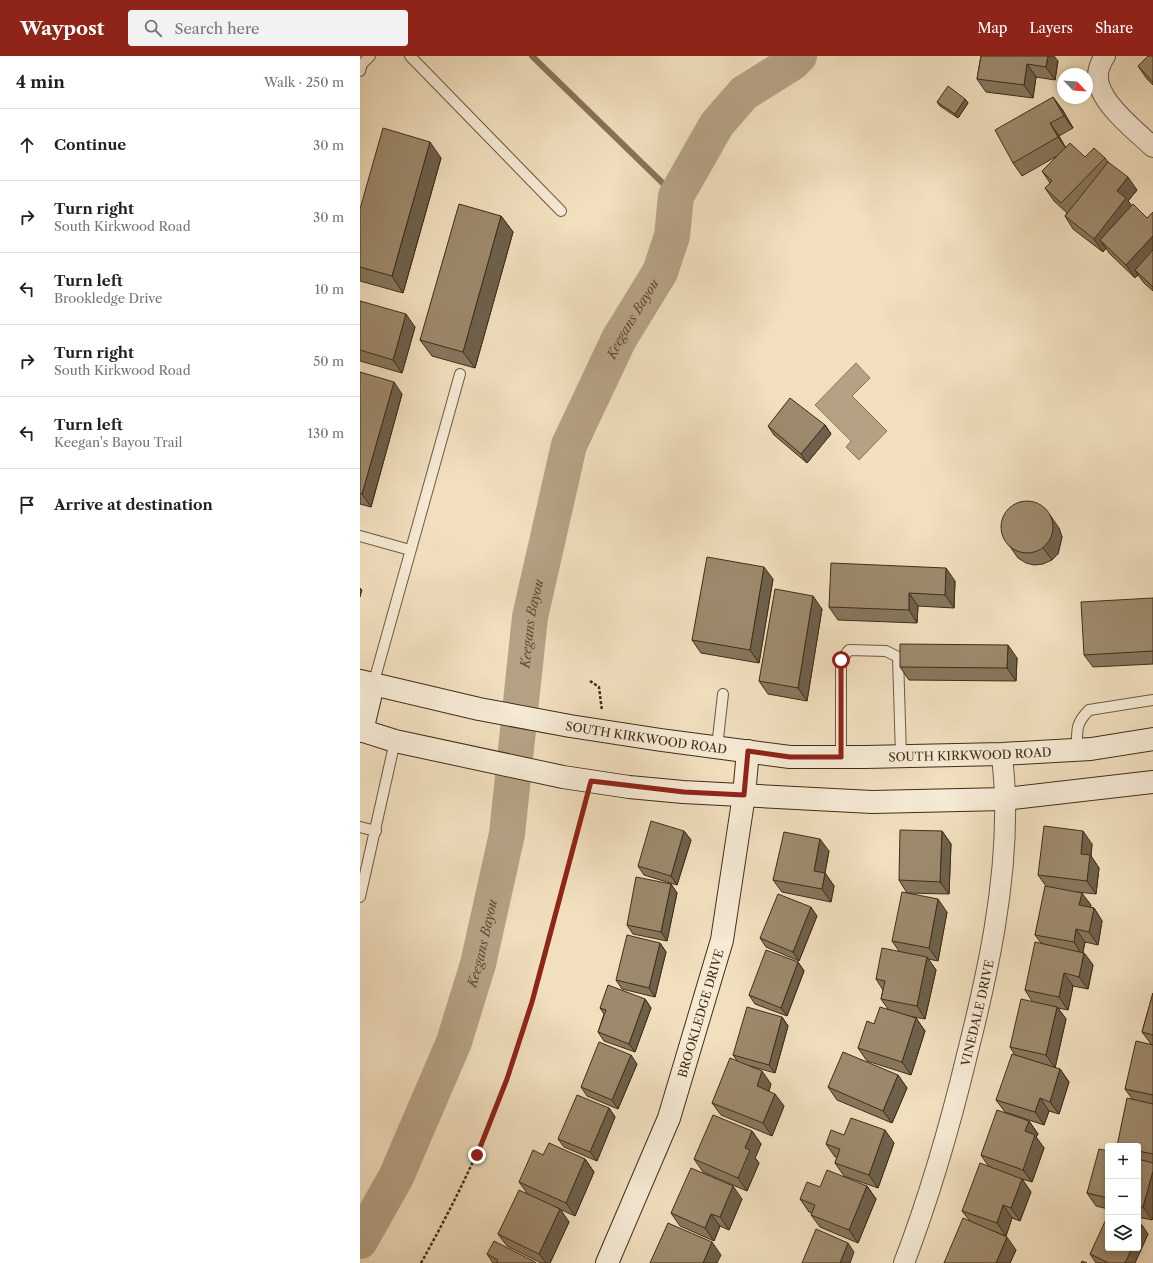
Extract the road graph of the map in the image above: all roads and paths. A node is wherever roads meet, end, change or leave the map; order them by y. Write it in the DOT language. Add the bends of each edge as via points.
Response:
graph roads {
  1 [pos="370,56"];
  2 [pos="410,56"];
  3 [pos="1105,56"];
  4 [pos="360,71"];
  5 [pos="1153,147"];
  6 [pos="561,211"];
  7 [pos="460,374"];
  8 [pos="360,536"];
  9 [pos="410,550"];
  10 [pos="590,681"];
  11 [pos="366,683"];
  12 [pos="723,694"];
  13 [pos="1153,700"];
  14 [pos="361,731"];
  15 [pos="600,731"];
  16 [pos="1153,740"];
  17 [pos="395,741"];
  18 [pos="717,747"];
  19 [pos="1077,750"];
  20 [pos="748,751"];
  21 [pos="1002,754"];
  22 [pos="901,756"];
  23 [pos="841,757"];
  24 [pos="591,781"];
  25 [pos="1153,782"];
  26 [pos="744,795"];
  27 [pos="1005,799"];
  28 [pos="360,827"];
  29 [pos="376,831"];
  30 [pos="360,897"];
  31 [pos="421,1263"];
  32 [pos="607,1263"];
  33 [pos="904,1263"];
  1 -- 4 [label="lane" via="362,64"];
  2 -- 6 [label="lane"];
  3 -- 5 [label="street" via="1100,65 1098,78 1102,92 1112,108"];
  7 -- 9 [label="lane"];
  8 -- 9 [label="lane"];
  9 -- 11 [label="lane"];
  10 -- 15 [label="path" via="599,687 602,711"];
  11 -- 14 [label="main road"];
  11 -- 15 [label="main road, SOUTH KIRKWOOD ROAD" via="479,709"];
  12 -- 18 [label="lane"];
  13 -- 19 [label="lane" via="1089,710 1076,727"];
  14 -- 17 [label="main road"];
  15 -- 18 [label="main road, SOUTH KIRKWOOD ROAD"];
  16 -- 19 [label="main road, SOUTH KIRKWOOD ROAD"];
  17 -- 24 [label="main road" via="471,759"];
  17 -- 29 [label="lane"];
  18 -- 20 [label="main road, SOUTH KIRKWOOD ROAD"];
  19 -- 21 [label="main road, SOUTH KIRKWOOD ROAD"];
  20 -- 23 [label="main road, SOUTH KIRKWOOD ROAD" via="790,757"];
  20 -- 26 [label="main road, BROOKLEDGE DRIVE"];
  21 -- 22 [label="main road, SOUTH KIRKWOOD ROAD"];
  21 -- 27 [label="street, VINEDALE DRIVE"];
  22 -- 23 [label="main road, SOUTH KIRKWOOD ROAD"];
  22 -- 23 [label="lane" via="898,657 886,651 849,650 841,660"];
  24 -- 26 [label="main road" via="684,792"];
  24 -- 31 [label="path" via="532,1002 507,1079 477,1155"];
  25 -- 27 [label="main road"];
  26 -- 27 [label="main road" via="872,802"];
  26 -- 32 [label="main road, BROOKLEDGE DRIVE" via="722,940 669,1118"];
  27 -- 33 [label="street, VINEDALE DRIVE" via="1004,852 997,913 977,1017 949,1130"];
  28 -- 29 [label="lane"];
  29 -- 30 [label="lane"];
}
